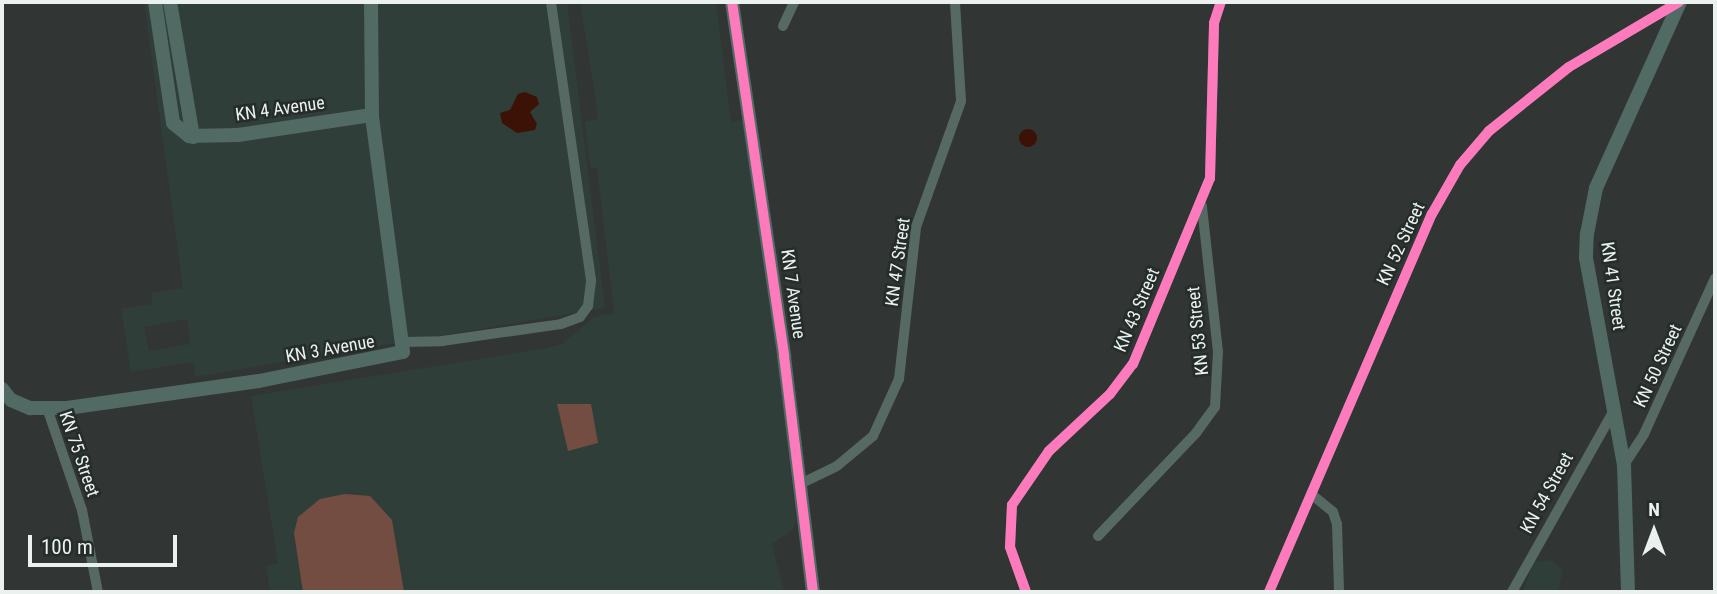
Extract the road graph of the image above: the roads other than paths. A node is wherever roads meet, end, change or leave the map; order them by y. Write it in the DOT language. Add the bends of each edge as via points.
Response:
graph roads {
  1 [pos="155,2"];
  2 [pos="170,2"];
  3 [pos="371,2"];
  4 [pos="551,2"];
  5 [pos="733,2"];
  6 [pos="794,2"];
  7 [pos="955,2"];
  8 [pos="1221,2"];
  9 [pos="1680,2"];
  10 [pos="783,26"];
  11 [pos="372,115"];
  12 [pos="193,137"];
  13 [pos="1202,203"];
  14 [pos="1715,278"];
  15 [pos="403,342"];
  16 [pos="5,400"];
  17 [pos="47,408"];
  18 [pos="1614,410"];
  19 [pos="1624,465"];
  20 [pos="798,485"];
  21 [pos="1311,494"];
  22 [pos="1098,536"];
  23 [pos="98,592"];
  24 [pos="813,592"];
  25 [pos="1026,592"];
  26 [pos="1269,592"];
  27 [pos="1339,592"];
  28 [pos="1511,592"];
  29 [pos="1628,592"];
  1 -- 12 [label="main road" via="173,123"];
  2 -- 12 [label="main road"];
  3 -- 11 [label="main road"];
  4 -- 15 [label="street" via="591,280 588,306 580,317 561,324"];
  5 -- 20 [label="main road, KN 7 Avenue"];
  6 -- 10 [label="street"];
  7 -- 20 [label="street, KN 47 Street" via="961,101 916,227 900,379 873,436 837,466"];
  8 -- 13 [label="street, KN 43 Street" via="1214,23 1210,178"];
  9 -- 18 [label="main road, KN 41 Street" via="1590,211 1586,257"];
  9 -- 21 [label="street, KN 52 Street" via="1569,67 1489,131 1460,165 1432,214"];
  11 -- 12 [label="main road, KN 4 Avenue"];
  11 -- 15 [label="main road"];
  13 -- 22 [label="street, KN 53 Street" via="1218,352 1215,407"];
  13 -- 25 [label="street, KN 43 Street" via="1133,364 1110,394 1049,451 1012,505 1010,547"];
  14 -- 19 [label="street, KN 50 Street" via="1644,434"];
  15 -- 17 [label="main road, KN 3 Avenue" via="401,354 371,362 141,399"];
  16 -- 17 [label="main road, KN 3 Avenue"];
  17 -- 23 [label="street, KN 75 Street" via="82,510"];
  18 -- 19 [label="main road, KN 41 Street"];
  18 -- 28 [label="street, KN 54 Street"];
  19 -- 29 [label="main road, KN 41 Street"];
  20 -- 24 [label="main road, KN 7 Avenue"];
  21 -- 26 [label="street, KN 52 Street"];
  21 -- 27 [label="street" via="1333,512"];
}
